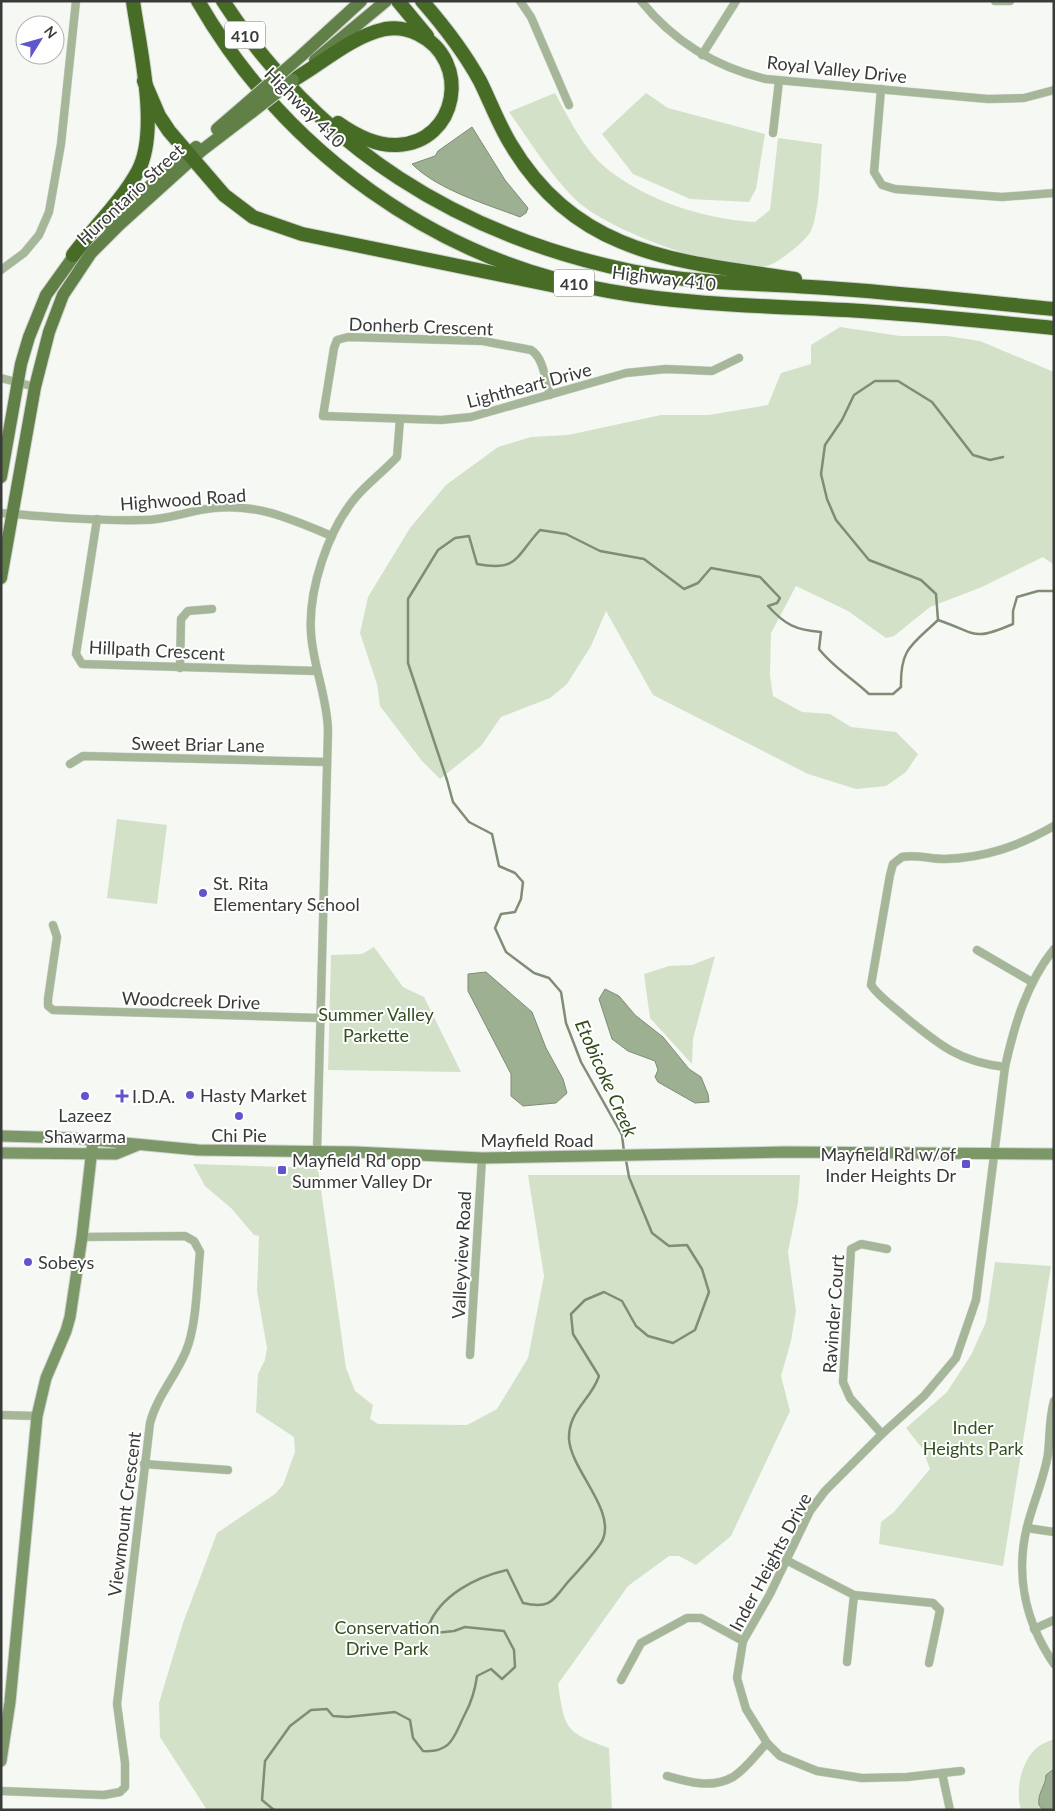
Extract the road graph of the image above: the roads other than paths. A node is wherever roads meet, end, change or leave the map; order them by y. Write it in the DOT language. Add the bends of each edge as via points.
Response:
graph roads {
  1 [pos="76,1"];
  2 [pos="133,1"];
  3 [pos="198,1"];
  4 [pos="223,1"];
  5 [pos="361,1"];
  6 [pos="386,1"];
  7 [pos="398,1"];
  8 [pos="422,1"];
  9 [pos="520,1"];
  10 [pos="640,1"];
  11 [pos="736,1"];
  12 [pos="994,1"];
  13 [pos="1010,1"];
  14 [pos="431,40"];
  15 [pos="702,55"];
  16 [pos="308,63"];
  17 [pos="270,67"];
  18 [pos="292,80"];
  19 [pos="779,81"];
  20 [pos="144,82"];
  21 [pos="881,89"];
  22 [pos="1054,90"];
  23 [pos="569,105"];
  24 [pos="249,108"];
  25 [pos="773,133"];
  26 [pos="190,157"];
  27 [pos="1054,193"];
  28 [pos="73,255"];
  29 [pos="1,270"];
  30 [pos="837,288"];
  31 [pos="608,291"];
  32 [pos="1054,309"];
  33 [pos="1054,328"];
  34 [pos="739,358"];
  35 [pos="1,378"];
  36 [pos="18,382"];
  37 [pos="35,387"];
  38 [pos="550,395"];
  39 [pos="323,416"];
  40 [pos="400,419"];
  41 [pos="1,477"];
  42 [pos="7,513"];
  43 [pos="96,519"];
  44 [pos="332,536"];
  45 [pos="1,578"];
  46 [pos="212,609"];
  47 [pos="180,668"];
  48 [pos="317,671"];
  49 [pos="327,762"];
  50 [pos="70,764"];
  51 [pos="1054,826"];
  52 [pos="53,925"];
  53 [pos="1054,949"];
  54 [pos="977,950"];
  55 [pos="1032,982"];
  56 [pos="320,1018"];
  57 [pos="1005,1067"];
  58 [pos="1,1136"];
  59 [pos="93,1140"];
  60 [pos="140,1144"];
  61 [pos="318,1152"];
  62 [pos="1,1153"];
  63 [pos="994,1153"];
  64 [pos="92,1154"];
  65 [pos="1054,1154"];
  66 [pos="482,1158"];
  67 [pos="82,1237"];
  68 [pos="887,1250"];
  69 [pos="470,1355"];
  70 [pos="1054,1401"];
  71 [pos="1,1415"];
  72 [pos="37,1416"];
  73 [pos="882,1434"];
  74 [pos="1051,1455"];
  75 [pos="144,1464"];
  76 [pos="228,1470"];
  77 [pos="1026,1528"];
  78 [pos="1054,1532"];
  79 [pos="786,1560"];
  80 [pos="854,1595"];
  81 [pos="1054,1620"];
  82 [pos="1034,1630"];
  83 [pos="743,1641"];
  84 [pos="847,1662"];
  85 [pos="929,1663"];
  86 [pos="1054,1664"];
  87 [pos="622,1680"];
  88 [pos="4,1715"];
  89 [pos="768,1743"];
  90 [pos="1,1761"];
  91 [pos="961,1770"];
  92 [pos="942,1773"];
  93 [pos="667,1776"];
  94 [pos="1,1791"];
  95 [pos="950,1810"];
  1 -- 29 [label="street" via="61,144 49,212 39,236 24,253"];
  2 -- 20 [label="highway"];
  3 -- 31 [label="highway, Highway 410 / 410" via="214,29 264,96 324,156 361,184 401,212 485,255"];
  4 -- 17 [label="highway, Highway 410 / 410"];
  5 -- 16 [label="main road, Hurontario Street"];
  6 -- 16 [label="main road, Hurontario Street"];
  7 -- 14 [label="highway"];
  8 -- 30 [label="highway" via="467,58 527,168 542,188 569,213 615,241 663,257"];
  9 -- 23 [label="street" via="531,17"];
  10 -- 15 [label="street, Royal Valley Drive" via="665,29"];
  11 -- 15 [label="street"];
  12 -- 13 [label="street"];
  14 -- 16 [label="highway" via="411,31 387,29 367,34"];
  14 -- 17 [label="highway" via="450,71 451,102 437,127 402,145 379,144 353,134 311,104"];
  15 -- 19 [label="street, Royal Valley Drive" via="735,72"];
  16 -- 18 [label="highway"];
  16 -- 24 [label="main road, Hurontario Street, bridge"];
  17 -- 30 [label="highway, Highway 410 / 410" via="326,124 386,171 442,204 490,227 537,245 632,271 699,280"];
  18 -- 24 [label="main road, Hurontario Street, bridge"];
  19 -- 21 [label="street, Royal Valley Drive"];
  19 -- 25 [label="street"];
  20 -- 26 [label="highway" via="163,124"];
  20 -- 28 [label="highway" via="147,144 139,169"];
  21 -- 22 [label="street, Royal Valley Drive" via="988,99 1024,98"];
  21 -- 27 [label="street" via="874,172 882,185 895,189 1002,198"];
  24 -- 26 [label="main road, Hurontario Street"];
  26 -- 28 [label="main road, Hurontario Street" via="116,214"];
  26 -- 31 [label="highway" via="224,195 268,224 512,278 589,292"];
  26 -- 37 [label="main road, Hurontario Street" via="82,264 53,317"];
  28 -- 36 [label="main road, Hurontario Street" via="41,304 28,337"];
  30 -- 32 [label="highway, Highway 410 / 410"];
  31 -- 33 [label="highway, Highway 410 / 410" via="704,302 893,313"];
  34 -- 38 [label="street, Lightheart Drive" via="712,371 650,369"];
  35 -- 36 [label="street"];
  36 -- 37 [label="street"];
  36 -- 41 [label="main road, Hurontario Street"];
  37 -- 42 [label="main road, Hurontario Street"];
  38 -- 39 [label="street, Donherb Crescent" via="540,359 531,350 483,341 348,337 338,340 334,348"];
  38 -- 40 [label="street, Lightheart Drive" via="470,417"];
  39 -- 40 [label="street, Lightheart Drive"];
  40 -- 44 [label="street" via="397,457 354,499"];
  42 -- 43 [label="street, Highwood Road"];
  42 -- 45 [label="main road, Hurontario Street"];
  43 -- 44 [label="street, Highwood Road" via="159,519 214,508 245,507 277,513"];
  43 -- 47 [label="street, Hillpath Crescent" via="76,654 78,660 87,665"];
  44 -- 48 [label="street" via="318,578 312,614 311,632"];
  46 -- 47 [label="street" via="188,611 181,619"];
  47 -- 48 [label="street, Hillpath Crescent"];
  48 -- 49 [label="street" via="327,714"];
  49 -- 50 [label="street, Sweet Briar Lane" via="83,756"];
  49 -- 56 [label="street"];
  51 -- 57 [label="street" via="1021,844 982,854 943,859 902,857 894,864 890,875 871,975 873,988 942,1047 969,1060"];
  52 -- 56 [label="street, Woodcreek Drive" via="57,936 48,999 48,1006 53,1010"];
  53 -- 55 [label="street, Inder Heights Drive"];
  54 -- 55 [label="street"];
  55 -- 57 [label="street, Inder Heights Drive" via="1012,1034"];
  56 -- 61 [label="street"];
  57 -- 63 [label="street, Inder Heights Drive"];
  58 -- 59 [label="main road, Mayfield Road"];
  59 -- 60 [label="main road, Mayfield Road"];
  59 -- 64 [label="main road"];
  60 -- 61 [label="main road, Mayfield Road" via="198,1150"];
  60 -- 64 [label="main road, Mayfield Road" via="116,1154"];
  61 -- 66 [label="main road, Mayfield Road"];
  62 -- 64 [label="main road, Mayfield Road"];
  63 -- 65 [label="main road, Mayfield Road"];
  63 -- 66 [label="main road, Mayfield Road" via="784,1152"];
  63 -- 73 [label="street, Inder Heights Drive" via="976,1300 956,1358 924,1396"];
  64 -- 67 [label="main road"];
  66 -- 69 [label="street, Valleyview Road"];
  67 -- 72 [label="main road" via="66,1331 46,1378"];
  67 -- 75 [label="street, Viewmount Crescent" via="185,1236 194,1241 200,1252 190,1336 180,1363 153,1410"];
  68 -- 73 [label="street, Ravinder Court" via="861,1244 851,1249 843,1382 850,1398"];
  70 -- 74 [label="street" via="1049,1430"];
  71 -- 72 [label="street"];
  72 -- 88 [label="main road"];
  73 -- 79 [label="street, Inder Heights Drive" via="825,1491 810,1512"];
  74 -- 77 [label="street"];
  75 -- 76 [label="street"];
  75 -- 94 [label="street, Viewmount Crescent" via="117,1704 125,1788 104,1795"];
  77 -- 78 [label="street"];
  77 -- 82 [label="street" via="1022,1586"];
  79 -- 80 [label="street"];
  79 -- 83 [label="street, Inder Heights Drive"];
  80 -- 84 [label="street"];
  80 -- 85 [label="street" via="933,1603 940,1610 940,1618"];
  81 -- 82 [label="street"];
  82 -- 86 [label="street"];
  83 -- 87 [label="street" via="701,1618 687,1618 641,1643"];
  83 -- 89 [label="street, Inder Heights Drive" via="737,1678 746,1709"];
  88 -- 90 [label="main road"];
  89 -- 92 [label="street, Inder Heights Drive" via="780,1756 817,1771 862,1778"];
  89 -- 93 [label="street" via="733,1776 724,1780 694,1784"];
  91 -- 92 [label="street, Inder Heights Drive"];
  92 -- 95 [label="street"];
}
